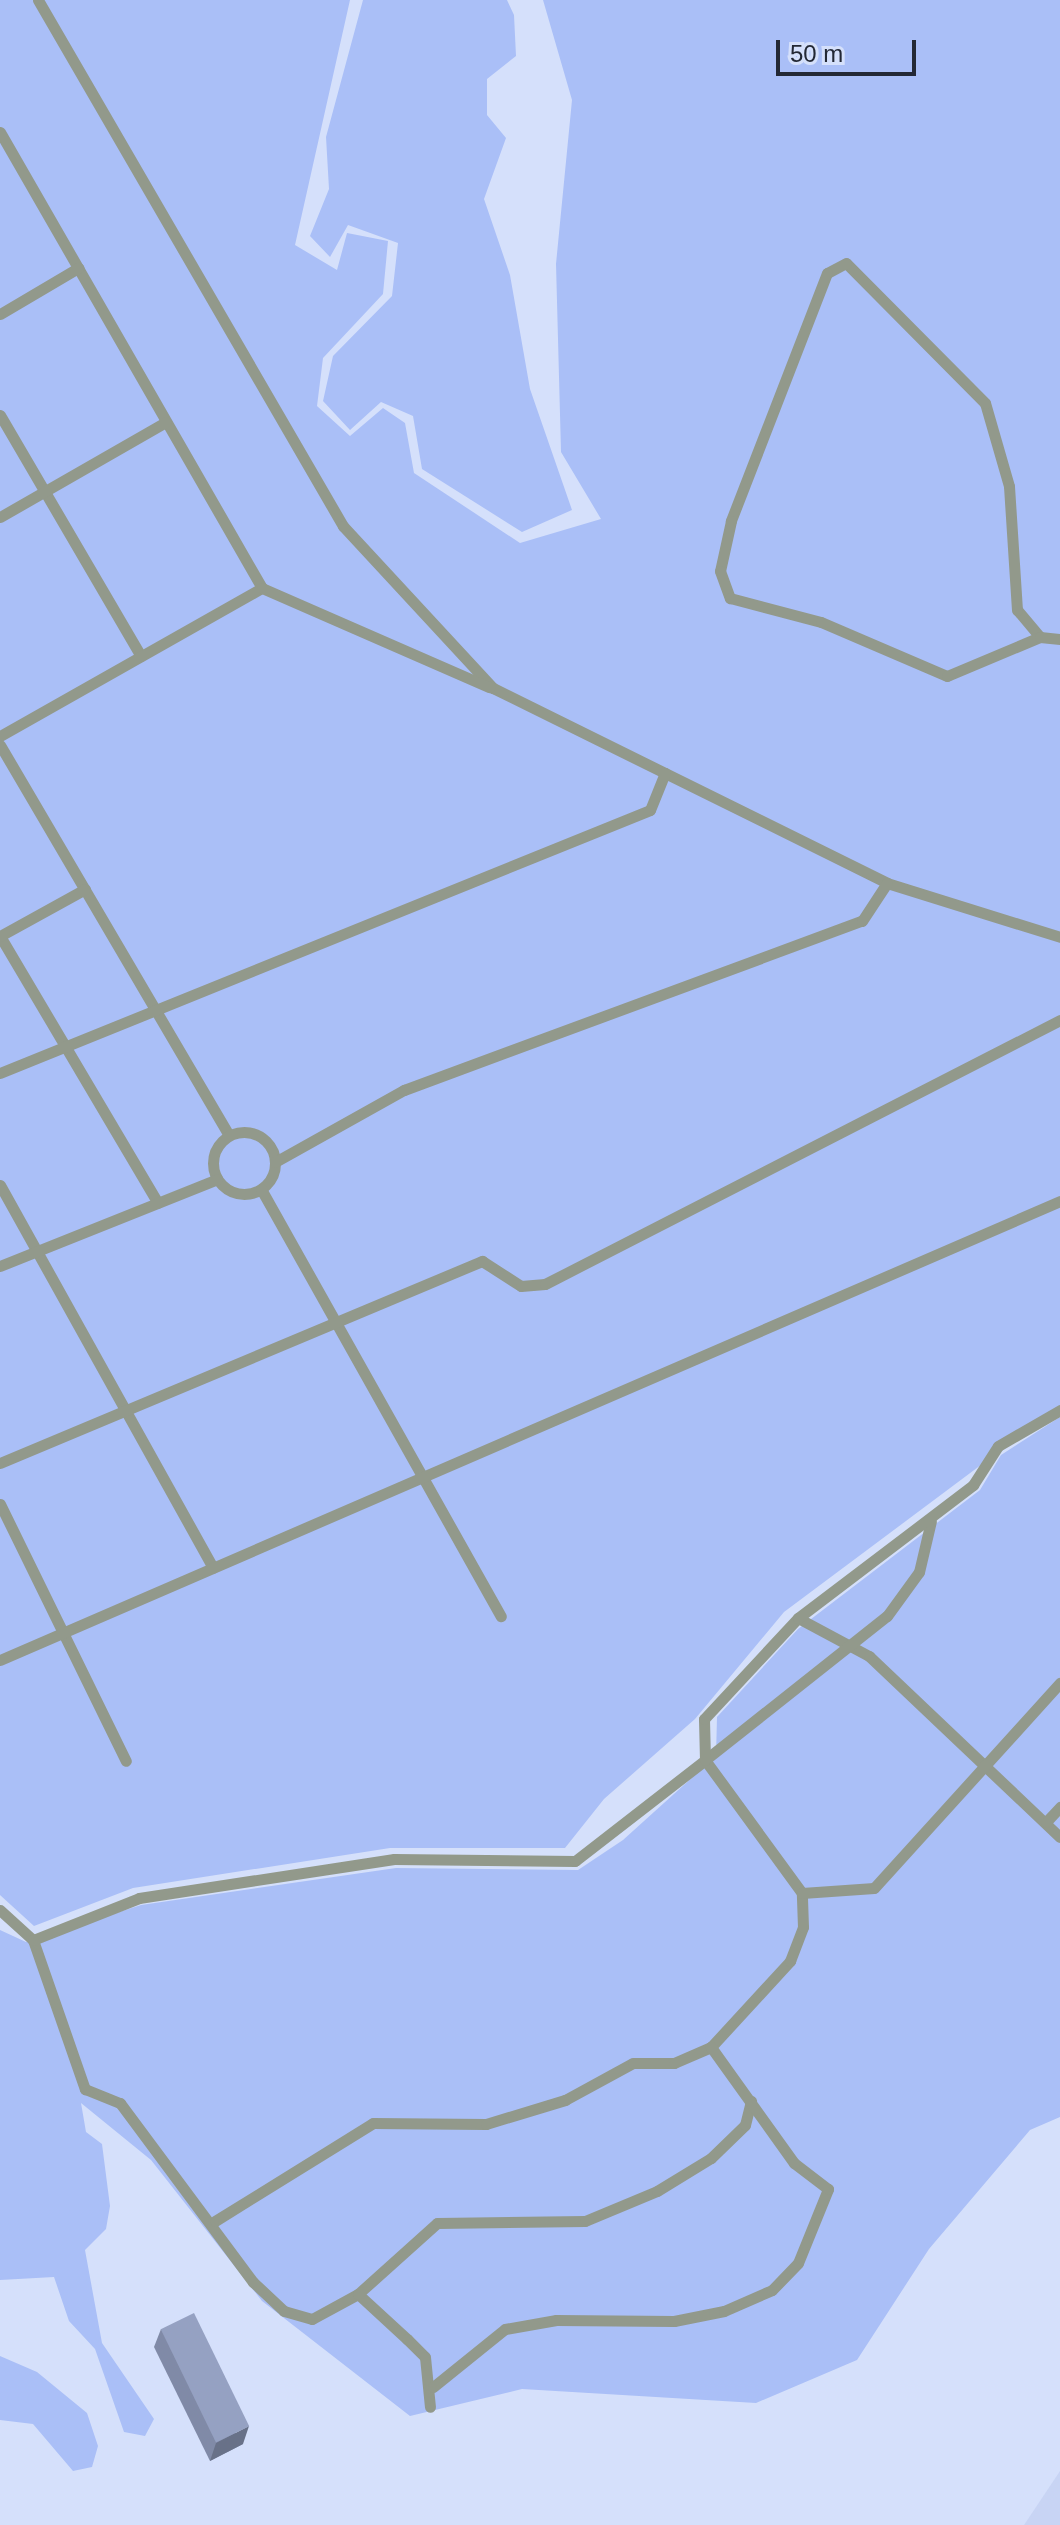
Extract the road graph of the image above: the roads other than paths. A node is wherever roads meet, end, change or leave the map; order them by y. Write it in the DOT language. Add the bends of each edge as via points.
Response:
graph roads {
  1 [pos="38,0"];
  2 [pos="0,132"];
  3 [pos="78,268"];
  4 [pos="0,314"];
  5 [pos="0,415"];
  6 [pos="166,422"];
  7 [pos="45,492"];
  8 [pos="0,517"];
  9 [pos="262,588"];
  10 [pos="1040,637"];
  11 [pos="1060,639"];
  12 [pos="141,656"];
  13 [pos="493,688"];
  14 [pos="0,736"];
  15 [pos="0,745"];
  16 [pos="665,773"];
  17 [pos="887,883"];
  18 [pos="85,889"];
  19 [pos="0,936"];
  20 [pos="1060,937"];
  21 [pos="155,1009"];
  22 [pos="1060,1020"];
  23 [pos="65,1046"];
  24 [pos="0,1073"];
  25 [pos="229,1135"];
  26 [pos="275,1162"];
  27 [pos="217,1179"];
  28 [pos="0,1185"];
  29 [pos="261,1189"];
  30 [pos="1060,1201"];
  31 [pos="158,1203"];
  32 [pos="38,1251"];
  33 [pos="0,1266"];
  34 [pos="337,1323"];
  35 [pos="129,1410"];
  36 [pos="1060,1410"];
  37 [pos="0,1463"];
  38 [pos="423,1477"];
  39 [pos="0,1504"];
  40 [pos="931,1521"];
  41 [pos="213,1568"];
  42 [pos="501,1616"];
  43 [pos="798,1618"];
  44 [pos="63,1633"];
  45 [pos="851,1646"];
  46 [pos="0,1660"];
  47 [pos="1060,1683"];
  48 [pos="705,1760"];
  49 [pos="126,1761"];
  50 [pos="983,1768"];
  51 [pos="1060,1807"];
  52 [pos="1046,1822"];
  53 [pos="1060,1837"];
  54 [pos="802,1893"];
  55 [pos="0,1910"];
  56 [pos="33,1940"];
  57 [pos="711,2047"];
  58 [pos="751,2101"];
  59 [pos="215,2221"];
  60 [pos="358,2294"];
  61 [pos="433,2387"];
  62 [pos="430,2407"];
  1 -- 13 [label="lane" via="343,526"];
  2 -- 3 [label="lane"];
  3 -- 4 [label="lane"];
  3 -- 6 [label="lane"];
  5 -- 7 [label="lane"];
  6 -- 7 [label="lane"];
  6 -- 9 [label="lane"];
  7 -- 8 [label="lane"];
  7 -- 12 [label="lane"];
  9 -- 12 [label="lane"];
  9 -- 13 [label="lane"];
  10 -- 10 [label="lane" via="947,676 821,622 730,598 720,571 731,521 827,273 846,263 985,403 1009,486 1017,610"];
  10 -- 11 [label="lane"];
  12 -- 14 [label="lane"];
  13 -- 16 [label="lane"];
  15 -- 18 [label="lane"];
  16 -- 17 [label="lane"];
  16 -- 21 [label="lane" via="650,810"];
  17 -- 20 [label="lane"];
  17 -- 26 [label="lane" via="862,921 404,1090"];
  18 -- 19 [label="lane"];
  18 -- 21 [label="lane"];
  19 -- 23 [label="lane"];
  21 -- 23 [label="lane"];
  21 -- 25 [label="lane"];
  22 -- 34 [label="lane" via="545,1284 521,1286 482,1261"];
  23 -- 24 [label="lane"];
  23 -- 31 [label="lane"];
  25 -- 26 [label="lane" via="259,1136"];
  25 -- 27 [label="lane" via="215,1150"];
  26 -- 29 [label="lane"];
  27 -- 29 [label="lane" via="242,1194"];
  27 -- 31 [label="lane"];
  28 -- 32 [label="lane"];
  29 -- 34 [label="lane"];
  30 -- 38 [label="lane"];
  31 -- 32 [label="lane"];
  32 -- 33 [label="lane"];
  32 -- 35 [label="lane"];
  34 -- 35 [label="lane"];
  34 -- 38 [label="lane"];
  35 -- 37 [label="lane"];
  35 -- 41 [label="lane"];
  36 -- 40 [label="lane" via="998,1446 973,1485"];
  38 -- 41 [label="lane"];
  38 -- 42 [label="lane"];
  39 -- 44 [label="lane"];
  40 -- 43 [label="lane"];
  40 -- 45 [label="lane" via="919,1572 887,1616"];
  41 -- 44 [label="lane"];
  43 -- 45 [label="lane"];
  43 -- 48 [label="lane" via="704,1719"];
  44 -- 46 [label="lane"];
  44 -- 49 [label="lane"];
  45 -- 48 [label="lane"];
  45 -- 50 [label="lane"];
  47 -- 50 [label="lane"];
  48 -- 54 [label="lane"];
  48 -- 56 [label="lane" via="575,1861 394,1859 139,1898"];
  50 -- 52 [label="lane"];
  50 -- 54 [label="lane" via="874,1888"];
  51 -- 52 [label="lane"];
  52 -- 53 [label="lane"];
  54 -- 57 [label="lane" via="803,1927 790,1961"];
  55 -- 56 [label="lane"];
  56 -- 59 [label="lane" via="85,2089 120,2103"];
  57 -- 58 [label="lane"];
  57 -- 59 [label="lane" via="674,2063 633,2063 565,2100 486,2124 373,2123"];
  58 -- 60 [label="lane" via="745,2125 711,2158 657,2191 585,2221 437,2223"];
  58 -- 61 [label="lane" via="794,2163 828,2189 798,2263 772,2290 724,2311 674,2321 556,2320 505,2329"];
  59 -- 60 [label="lane" via="253,2282 284,2311 312,2319"];
  60 -- 61 [label="lane" via="425,2357"];
  61 -- 62 [label="lane"];
}
